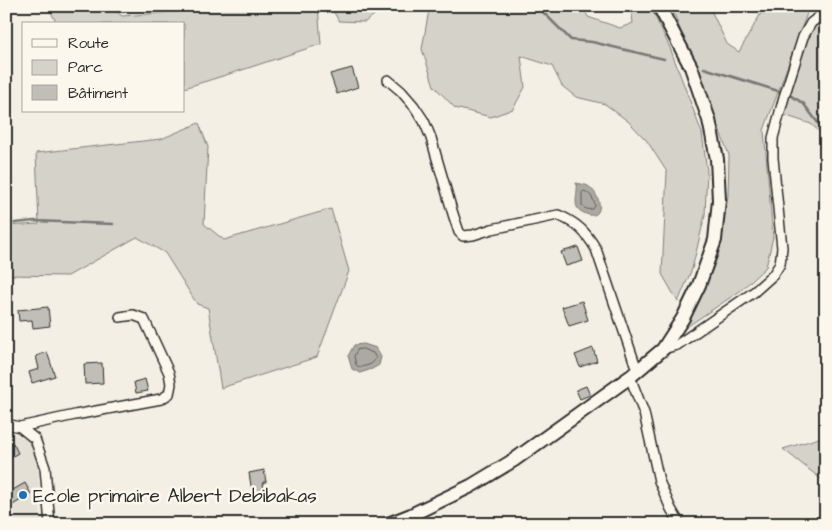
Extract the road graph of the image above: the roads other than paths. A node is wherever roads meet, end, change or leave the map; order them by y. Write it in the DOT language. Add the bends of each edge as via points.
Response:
graph roads {
  1 [pos="659,6"];
  2 [pos="826,11"];
  3 [pos="388,80"];
  4 [pos="120,317"];
  5 [pos="663,349"];
  6 [pos="633,374"];
  7 [pos="6,424"];
  8 [pos="20,427"];
  9 [pos="50,524"];
  10 [pos="388,524"];
  11 [pos="680,524"];
  1 -- 5 [label="main road" via="691,68 709,120 717,159 719,200 715,240 699,285"];
  2 -- 5 [label="street" via="811,23 803,37 773,138 782,248 780,264 754,292 677,344"];
  3 -- 6 [label="street" via="401,91 424,121 459,232 463,236 558,215 581,228 589,237 596,249"];
  4 -- 8 [label="street" via="133,315 144,319 169,373 171,384 168,394 162,399"];
  5 -- 6 [label="main road"];
  6 -- 10 [label="main road" via="514,460 470,486"];
  6 -- 11 [label="street" via="660,481"];
  7 -- 8 [label="street"];
  8 -- 9 [label="street" via="35,439 45,468"];
}
